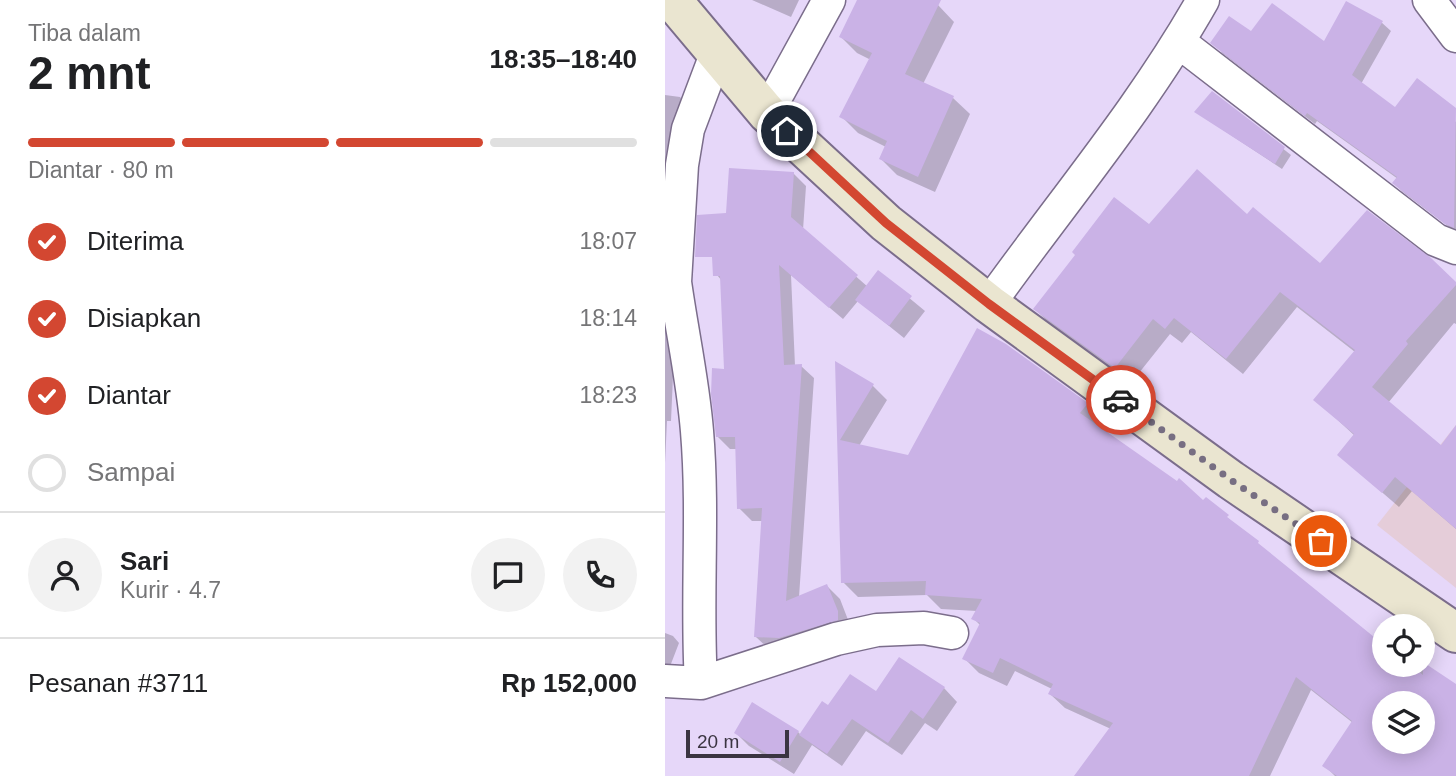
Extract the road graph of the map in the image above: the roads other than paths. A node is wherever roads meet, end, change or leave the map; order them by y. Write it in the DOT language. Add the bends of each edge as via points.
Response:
graph roads {
  1 [pos="672,0"];
  2 [pos="829,0"];
  3 [pos="1203,0"];
  4 [pos="1430,0"];
  5 [pos="1456,36"];
  6 [pos="1179,43"];
  7 [pos="717,51"];
  8 [pos="767,113"];
  9 [pos="1456,248"];
  10 [pos="670,282"];
  11 [pos="989,304"];
  12 [pos="952,633"];
  13 [pos="1456,633"];
  14 [pos="665,681"];
  15 [pos="701,683"];
  1 -- 7 [label="main road"];
  2 -- 8 [label="street"];
  3 -- 6 [label="street"];
  4 -- 5 [label="street"];
  6 -- 9 [label="street" via="1436,240"];
  6 -- 11 [label="street"];
  7 -- 8 [label="main road"];
  7 -- 10 [label="street" via="688,129"];
  8 -- 11 [label="main road" via="886,223"];
  10 -- 15 [label="street" via="697,430"];
  11 -- 13 [label="main road" via="1231,480"];
  12 -- 15 [label="street" via="923,628 877,630"];
  14 -- 15 [label="street"];
}
